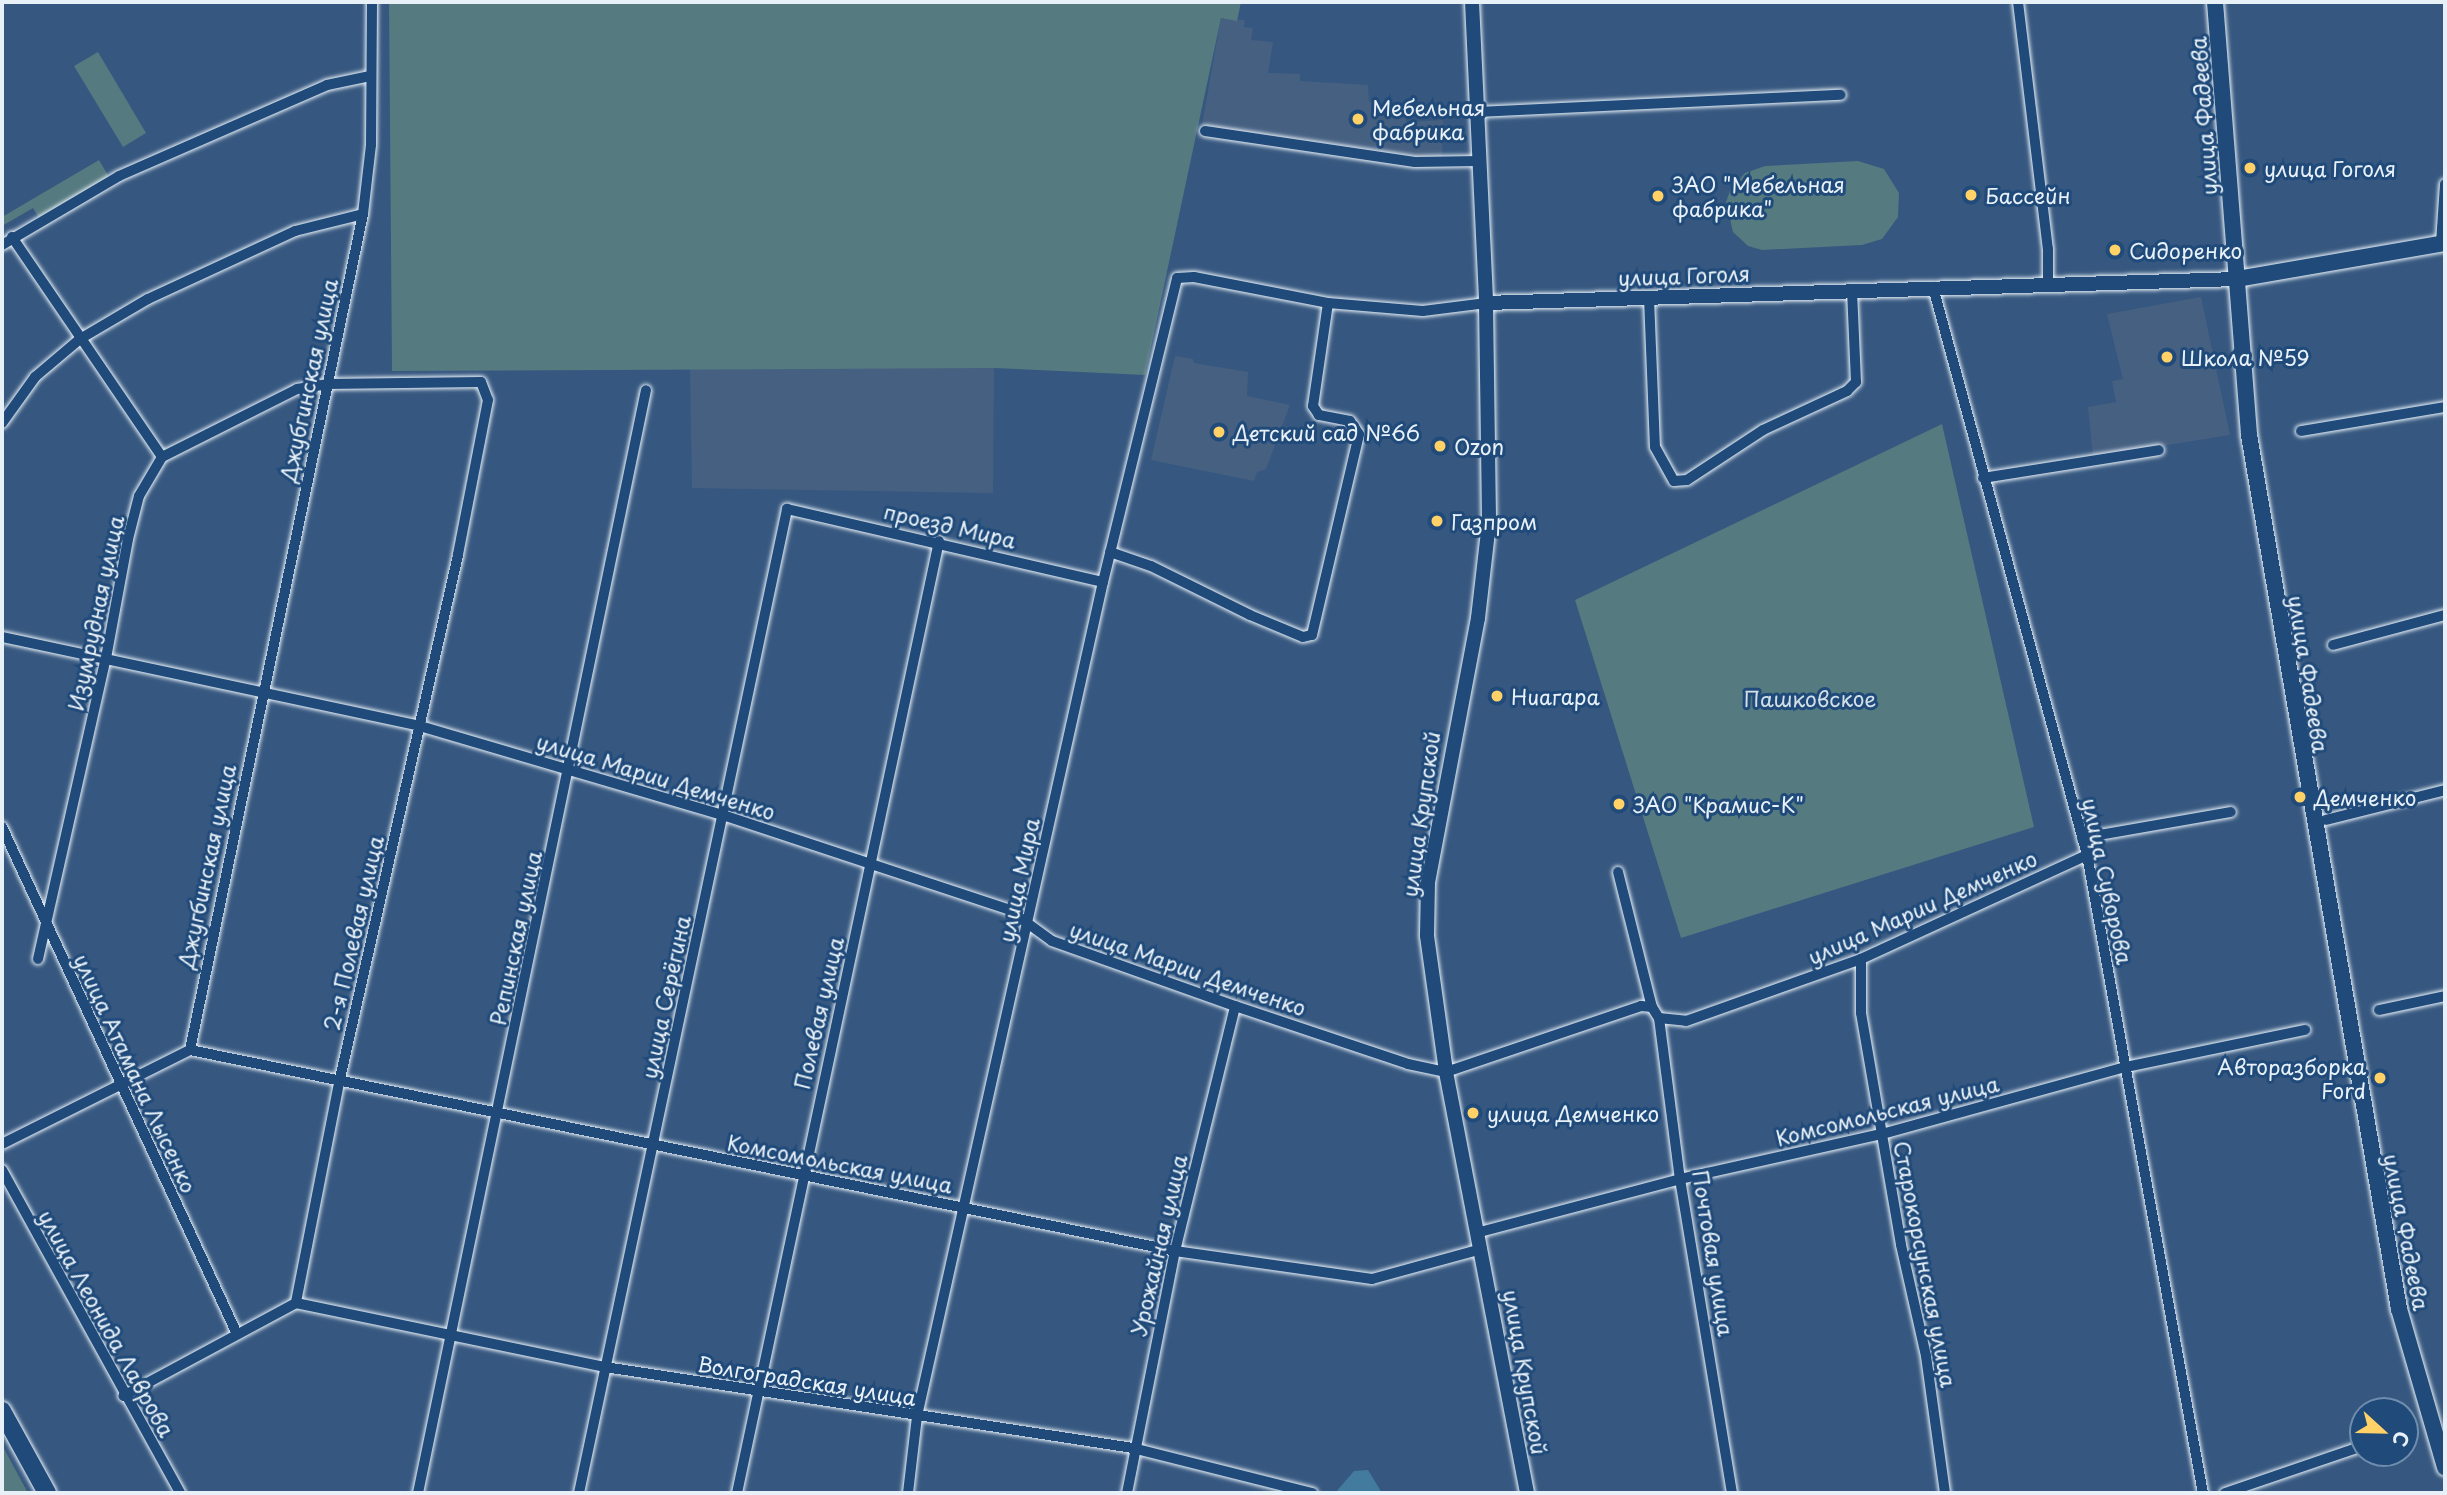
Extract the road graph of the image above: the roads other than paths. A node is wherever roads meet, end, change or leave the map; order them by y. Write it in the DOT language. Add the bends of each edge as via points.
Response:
graph roads {
  1 [pos="372,2"];
  2 [pos="1472,2"];
  3 [pos="2018,2"];
  4 [pos="2215,2"];
  5 [pos="370,76"];
  6 [pos="1841,95"];
  7 [pos="1477,112"];
  8 [pos="1205,131"];
  9 [pos="1479,161"];
  10 [pos="2445,184"];
  11 [pos="363,214"];
  12 [pos="12,237"];
  13 [pos="2443,243"];
  14 [pos="2,245"];
  15 [pos="1177,278"];
  16 [pos="2237,279"];
  17 [pos="2048,286"];
  18 [pos="1933,287"];
  19 [pos="1852,289"];
  20 [pos="1649,298"];
  21 [pos="1328,303"];
  22 [pos="1486,303"];
  23 [pos="80,339"];
  24 [pos="327,384"];
  25 [pos="646,390"];
  26 [pos="2445,407"];
  27 [pos="2,423"];
  28 [pos="2301,431"];
  29 [pos="2160,450"];
  30 [pos="162,457"];
  31 [pos="1983,478"];
  32 [pos="787,509"];
  33 [pos="939,541"];
  34 [pos="1110,552"];
  35 [pos="1103,582"];
  36 [pos="2445,615"];
  37 [pos="2,637"];
  38 [pos="2333,645"];
  39 [pos="106,658"];
  40 [pos="262,690"];
  41 [pos="420,726"];
  42 [pos="569,770"];
  43 [pos="2445,790"];
  44 [pos="2231,812"];
  45 [pos="723,815"];
  46 [pos="2326,820"];
  47 [pos="2,827"];
  48 [pos="2082,838"];
  49 [pos="2087,855"];
  50 [pos="872,864"];
  51 [pos="1618,872"];
  52 [pos="1029,923"];
  53 [pos="46,927"];
  54 [pos="38,959"];
  55 [pos="1861,959"];
  56 [pos="2445,996"];
  57 [pos="1235,1006"];
  58 [pos="1652,1007"];
  59 [pos="2379,1010"];
  60 [pos="1659,1018"];
  61 [pos="2305,1030"];
  62 [pos="190,1050"];
  63 [pos="2126,1067"];
  64 [pos="1446,1072"];
  65 [pos="339,1083"];
  66 [pos="124,1087"];
  67 [pos="497,1115"];
  68 [pos="1882,1134"];
  69 [pos="2,1144"];
  70 [pos="653,1145"];
  71 [pos="2,1170"];
  72 [pos="802,1175"];
  73 [pos="1680,1178"];
  74 [pos="966,1207"];
  75 [pos="1480,1232"];
  76 [pos="1482,1249"];
  77 [pos="1175,1251"];
  78 [pos="296,1303"];
  79 [pos="451,1333"];
  80 [pos="237,1334"];
  81 [pos="605,1367"];
  82 [pos="756,1393"];
  83 [pos="123,1396"];
  84 [pos="2,1411"];
  85 [pos="917,1416"];
  86 [pos="1133,1448"];
  87 [pos="2349,1451"];
  88 [pos="2445,1467"];
  89 [pos="47,1493"];
  90 [pos="180,1493"];
  91 [pos="418,1493"];
  92 [pos="579,1493"];
  93 [pos="737,1493"];
  94 [pos="908,1493"];
  95 [pos="1127,1493"];
  96 [pos="1312,1493"];
  97 [pos="1527,1493"];
  98 [pos="1732,1493"];
  99 [pos="1945,1493"];
  100 [pos="2203,1493"];
  101 [pos="2225,1493"];
  1 -- 5 [label="street, Джубгинская улица"];
  2 -- 7 [label="street"];
  3 -- 17 [label="street" via="2048,249"];
  4 -- 16 [label="main road, улица Фадеева"];
  5 -- 11 [label="street, Джубгинская улица" via="371,145"];
  5 -- 12 [label="street" via="327,85 223,129 119,176"];
  6 -- 7 [label="street"];
  7 -- 9 [label="street"];
  8 -- 9 [label="street" via="1415,162"];
  9 -- 22 [label="street"];
  10 -- 13 [label="street"];
  11 -- 23 [label="street" via="295,231 148,299"];
  11 -- 24 [label="street, Джубгинская улица"];
  12 -- 14 [label="street"];
  12 -- 23 [label="street"];
  13 -- 16 [label="main road, улица Гоголя"];
  15 -- 21 [label="street, улица Гоголя" via="1194,277"];
  15 -- 34 [label="street, улица Мира"];
  16 -- 17 [label="street, улица Гоголя"];
  16 -- 88 [label="main road, улица Фадеева" via="2249,435 2346,1020 2399,1309"];
  17 -- 18 [label="street, улица Гоголя"];
  18 -- 19 [label="street, улица Гоголя"];
  18 -- 31 [label="street, улица Суворова"];
  19 -- 20 [label="street, улица Гоголя"];
  19 -- 20 [label="street" via="1856,382 1847,391 1763,430 1687,480 1674,481 1655,447"];
  20 -- 22 [label="street, улица Гоголя"];
  21 -- 22 [label="street, улица Гоголя" via="1423,311"];
  21 -- 34 [label="street" via="1313,407 1319,415 1350,421 1359,433 1317,627 1303,637 1151,566"];
  22 -- 64 [label="street, улица Крупской" via="1489,523 1478,618 1428,883 1427,936"];
  23 -- 27 [label="street" via="35,377"];
  23 -- 30 [label="street"];
  24 -- 30 [label="street" via="297,389"];
  24 -- 40 [label="street, Джубгинская улица"];
  24 -- 41 [label="street, 2-я Полевая улица" via="481,382 488,400"];
  25 -- 42 [label="street, Репинская улица"];
  26 -- 28 [label="street"];
  29 -- 31 [label="street"];
  30 -- 39 [label="street, Изумрудная улица" via="139,496"];
  31 -- 48 [label="street, улица Суворова"];
  32 -- 33 [label="street, проезд Мира"];
  32 -- 45 [label="street, улица Серёгина"];
  33 -- 35 [label="street, проезд Мира"];
  33 -- 50 [label="street, Полевая улица"];
  34 -- 35 [label="street, улица Мира"];
  35 -- 52 [label="street, улица Мира"];
  36 -- 38 [label="street"];
  37 -- 39 [label="street, улица Марии Демченко"];
  39 -- 40 [label="street, улица Марии Демченко"];
  39 -- 53 [label="street, Изумрудная улица"];
  40 -- 41 [label="street, улица Марии Демченко"];
  40 -- 62 [label="street, Джугбинская улица"];
  41 -- 42 [label="street, улица Марии Демченко"];
  41 -- 65 [label="street, 2-я Полевая улица"];
  42 -- 45 [label="street, улица Марии Демченко"];
  42 -- 67 [label="street, Репинская улица"];
  43 -- 46 [label="street"];
  44 -- 48 [label="street"];
  45 -- 50 [label="street, улица Марии Демченко"];
  45 -- 70 [label="street, улица Серёгина"];
  47 -- 53 [label="street, улица Атамана Лысенко"];
  48 -- 49 [label="street, улица Суворова"];
  49 -- 55 [label="street, улица Марии Демченко"];
  49 -- 63 [label="street, улица Суворова"];
  50 -- 52 [label="street, улица Марии Демченко" via="1008,909"];
  50 -- 72 [label="street, Полевая улица"];
  51 -- 58 [label="street"];
  52 -- 57 [label="street, улица Марии Демченко" via="1052,941"];
  52 -- 74 [label="street, улица Мира"];
  53 -- 54 [label="street, Изумрудная улица"];
  53 -- 66 [label="street, улица Атамана Лысенко"];
  55 -- 60 [label="street, улица Марии Демченко" via="1686,1021"];
  55 -- 68 [label="street, Старокорсунская улица" via="1861,1013"];
  56 -- 59 [label="street"];
  57 -- 64 [label="street, улица Марии Демченко" via="1408,1064"];
  57 -- 77 [label="street, Урожайная улица"];
  58 -- 60 [label="street"];
  58 -- 64 [label="street" via="1641,1006"];
  60 -- 73 [label="street, Почтовая улица"];
  61 -- 63 [label="street, Комсомольская улица"];
  62 -- 65 [label="street, Комсомольская улица"];
  62 -- 66 [label="street"];
  63 -- 68 [label="street, Комсомольская улица"];
  63 -- 100 [label="street, улица Суворова"];
  64 -- 75 [label="street, улица Крупской"];
  65 -- 67 [label="street, Комсомольская улица"];
  65 -- 78 [label="street, 2-я Полевая улица"];
  66 -- 69 [label="street"];
  66 -- 80 [label="street, улица Атамана Лысенко"];
  67 -- 70 [label="street, Комсомольская улица"];
  67 -- 79 [label="street, Репинская улица"];
  68 -- 73 [label="street, Комсомольская улица"];
  68 -- 99 [label="street, Старокорсунская улица" via="1926,1356"];
  70 -- 72 [label="street, Комсомольская улица"];
  70 -- 81 [label="street, улица Серёгина"];
  71 -- 83 [label="street, улица Леонида Лаврова"];
  72 -- 74 [label="street, Комсомольская улица"];
  72 -- 82 [label="street, Полевая улица"];
  73 -- 75 [label="street, Комсомольская улица"];
  73 -- 98 [label="street, Почтовая улица"];
  74 -- 77 [label="street, Комсомольская улица"];
  74 -- 85 [label="street, улица Мира"];
  75 -- 76 [label="street, улица Крупской"];
  76 -- 77 [label="street, Комсомольская улица" via="1372,1279"];
  76 -- 97 [label="street, улица Крупской"];
  77 -- 86 [label="street, Урожайная улица"];
  78 -- 79 [label="street, Волгоградская улица"];
  78 -- 80 [label="street"];
  79 -- 81 [label="street, Волгоградская улица"];
  79 -- 91 [label="street, Репинская улица"];
  80 -- 83 [label="street"];
  81 -- 82 [label="street, Волгоградская улица"];
  81 -- 92 [label="street, улица Серёгина"];
  82 -- 85 [label="street, Волгоградская улица"];
  82 -- 93 [label="street, Полевая улица"];
  83 -- 90 [label="street, улица Леонида Лаврова"];
  84 -- 89 [label="main road"];
  85 -- 86 [label="street, Волгоградская улица"];
  85 -- 94 [label="street, улица Мира"];
  86 -- 95 [label="street, Урожайная улица"];
  86 -- 96 [label="street, Волгоградская улица"];
  87 -- 101 [label="street"];
}
